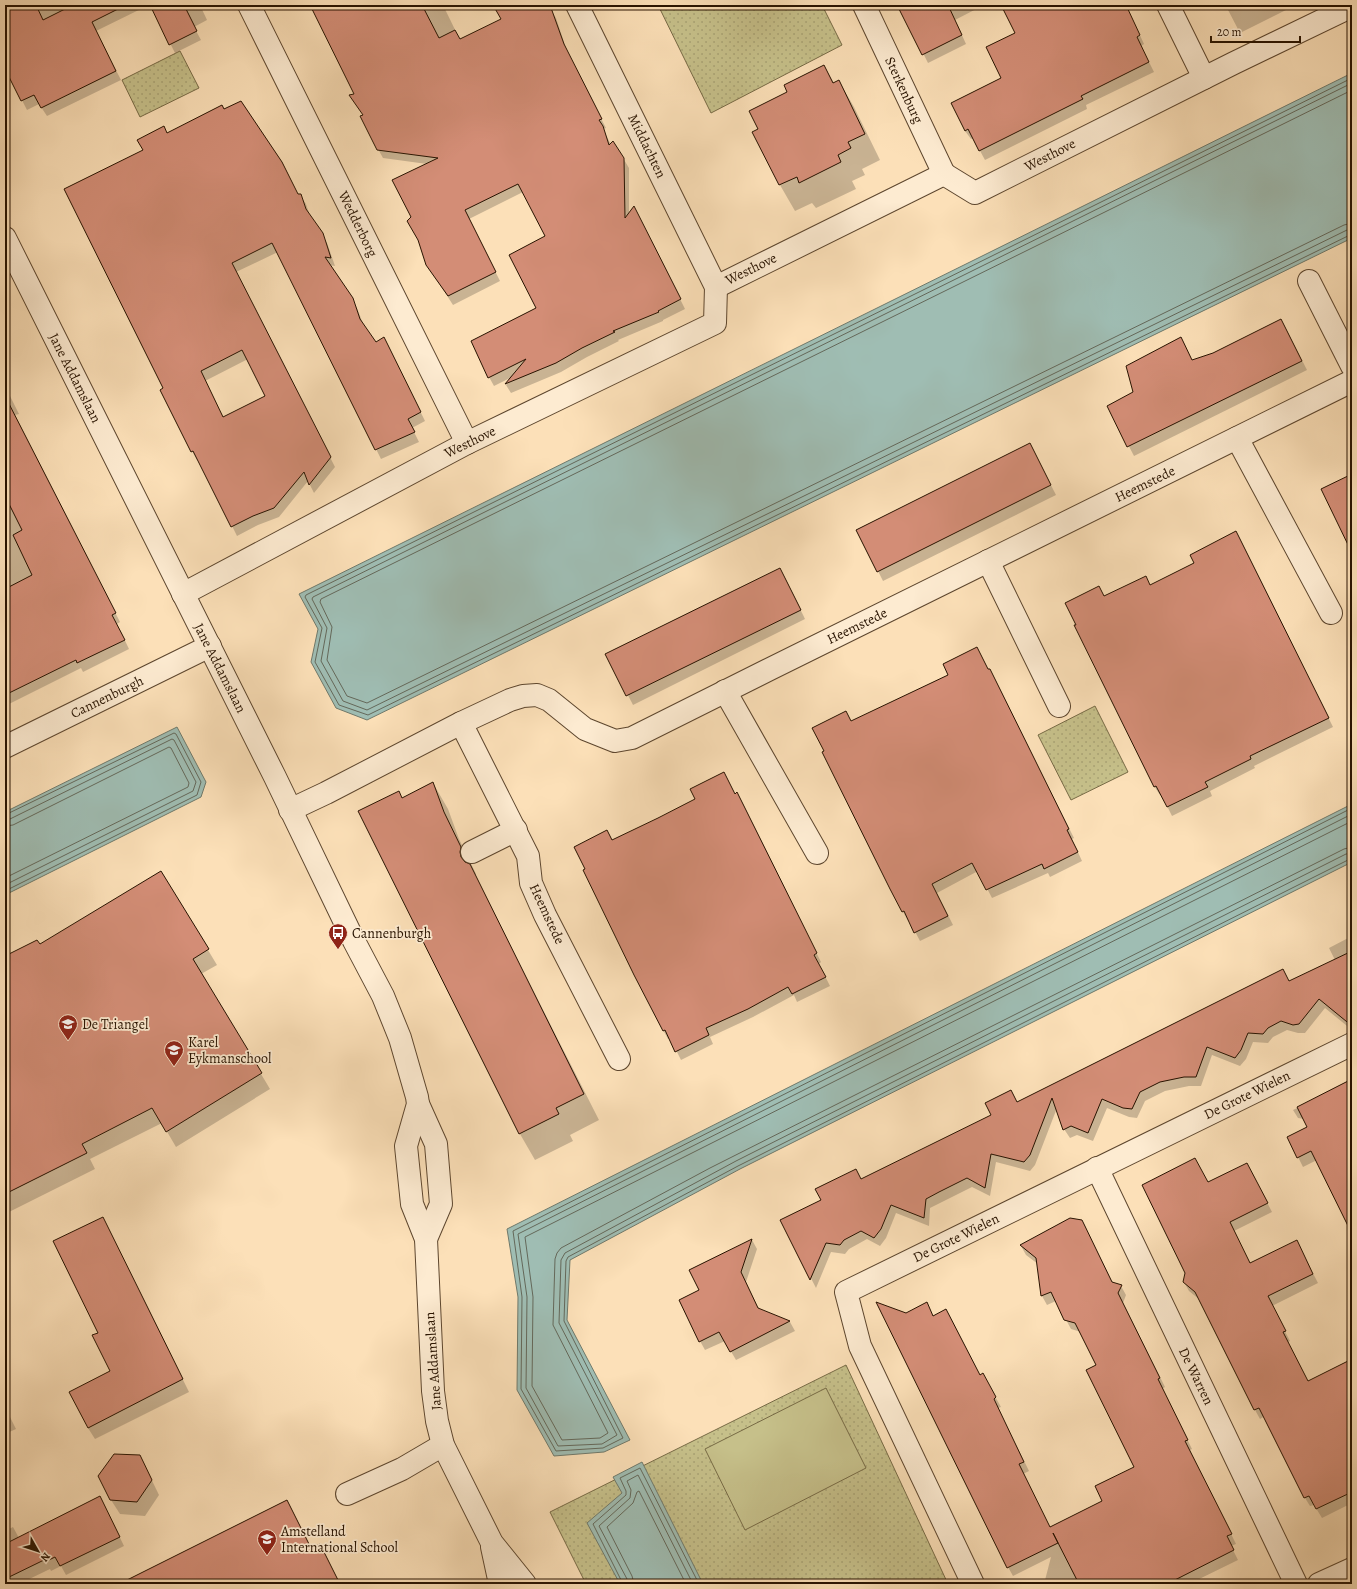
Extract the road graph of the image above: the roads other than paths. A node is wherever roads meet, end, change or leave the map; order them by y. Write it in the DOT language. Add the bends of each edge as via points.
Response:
graph roads {
  1 [pos="249,5"];
  2 [pos="577,5"];
  3 [pos="864,5"];
  4 [pos="1168,5"];
  5 [pos="1352,6"];
  6 [pos="1204,78"];
  7 [pos="944,174"];
  8 [pos="5,238"];
  9 [pos="1309,281"];
  10 [pos="716,287"];
  11 [pos="1352,366"];
  12 [pos="1352,381"];
  13 [pos="1237,438"];
  14 [pos="467,443"];
  15 [pos="988,561"];
  16 [pos="183,594"];
  17 [pos="1331,613"];
  18 [pos="210,646"];
  19 [pos="725,691"];
  20 [pos="1059,706"];
  21 [pos="461,723"];
  22 [pos="5,747"];
  23 [pos="290,810"];
  24 [pos="516,830"];
  25 [pos="472,852"];
  26 [pos="817,853"];
  27 [pos="1350,1049"];
  28 [pos="619,1059"];
  29 [pos="418,1104"];
  30 [pos="1097,1168"];
  31 [pos="426,1239"];
  32 [pos="443,1444"];
  33 [pos="347,1494"];
  34 [pos="492,1544"];
  35 [pos="1352,1569"];
  36 [pos="500,1584"];
  37 [pos="525,1584"];
  38 [pos="973,1584"];
  39 [pos="1296,1584"];
  40 [pos="1319,1584"];
  1 -- 14 [label="street, Wedderborg"];
  2 -- 10 [label="street, Middachten"];
  3 -- 7 [label="street, Sterkenburg"];
  4 -- 6 [label="street"];
  5 -- 6 [label="street, Westhove"];
  6 -- 7 [label="street, Westhove" via="975,193"];
  7 -- 10 [label="street, Westhove"];
  8 -- 16 [label="street, Jane Addamslaan"];
  9 -- 11 [label="street"];
  10 -- 14 [label="street, Westhove" via="715,323"];
  12 -- 13 [label="street, Heemstede"];
  13 -- 15 [label="street, Heemstede"];
  13 -- 17 [label="street"];
  14 -- 16 [label="street, Westhove"];
  15 -- 19 [label="street, Heemstede"];
  15 -- 20 [label="street"];
  16 -- 18 [label="street, Jane Addamslaan"];
  18 -- 22 [label="street, Cannenburgh"];
  18 -- 23 [label="street, Jane Addamslaan"];
  19 -- 21 [label="street, Heemstede" via="632,738 615,741 585,729 549,700 536,695 510,700"];
  19 -- 26 [label="street"];
  21 -- 23 [label="street, Heemstede"];
  21 -- 24 [label="street, Heemstede"];
  23 -- 29 [label="street, Jane Addamslaan" via="383,996 400,1038"];
  24 -- 25 [label="street"];
  24 -- 28 [label="street, Heemstede" via="528,856 531,883"];
  27 -- 30 [label="street, De Grote Wielen"];
  29 -- 31 [label="street, Jane Addamslaan" via="406,1146 412,1204"];
  29 -- 31 [label="street, Jane Addamslaan" via="436,1144 441,1204"];
  30 -- 38 [label="street, De Grote Wielen" via="846,1292 860,1346"];
  30 -- 39 [label="street, De Warren"];
  31 -- 32 [label="street, Jane Addamslaan" via="433,1391"];
  32 -- 33 [label="street" via="402,1469"];
  32 -- 34 [label="street, Jane Addamslaan"];
  34 -- 36 [label="street, Jane Addamslaan"];
  34 -- 37 [label="street, Jane Addamslaan"];
  35 -- 40 [label="street"];
}
